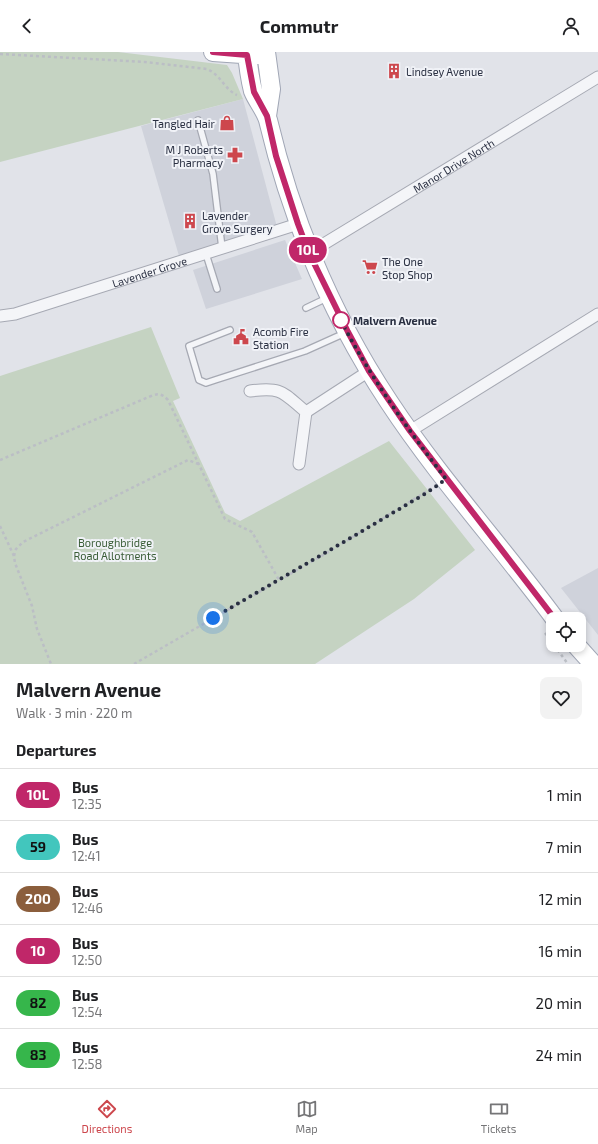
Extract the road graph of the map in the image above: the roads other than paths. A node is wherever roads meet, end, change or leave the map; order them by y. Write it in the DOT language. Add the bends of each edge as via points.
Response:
graph roads {
  1 [pos="213,52"];
  2 [pos="267,53"];
  3 [pos="247,54"];
  4 [pos="598,77"];
  5 [pos="263,108"];
  6 [pos="198,120"];
  7 [pos="298,224"];
  8 [pos="222,249"];
  9 [pos="309,253"];
  10 [pos="206,254"];
  11 [pos="218,289"];
  12 [pos="330,297"];
  13 [pos="306,308"];
  14 [pos="598,314"];
  15 [pos="0,316"];
  16 [pos="230,330"];
  17 [pos="348,332"];
  18 [pos="369,371"];
  19 [pos="250,391"];
  20 [pos="306,412"];
  21 [pos="410,431"];
  22 [pos="299,464"];
  23 [pos="549,612"];
  24 [pos="577,652"];
  25 [pos="579,652"];
  26 [pos="598,658"];
  27 [pos="593,664"];
  1 -- 3 [label="main road"];
  2 -- 3 [label="main road"];
  2 -- 5 [label="main road" via="271,89"];
  3 -- 5 [label="main road" via="254,92"];
  4 -- 9 [label="street, Manor Drive North"];
  5 -- 7 [label="main road"];
  6 -- 8 [label="lane" via="213,174"];
  7 -- 8 [label="street, Lavender Grove"];
  7 -- 9 [label="main road"];
  8 -- 10 [label="street, Lavender Grove"];
  9 -- 12 [label="main road"];
  10 -- 11 [label="lane"];
  10 -- 15 [label="street, Lavender Grove" via="15,314"];
  12 -- 13 [label="lane"];
  12 -- 17 [label="main road"];
  14 -- 21 [label="street"];
  16 -- 17 [label="lane" via="189,346 199,380 206,383 305,351"];
  17 -- 18 [label="main road"];
  18 -- 20 [label="street"];
  18 -- 21 [label="main road"];
  19 -- 20 [label="street" via="269,388 281,391"];
  20 -- 22 [label="street"];
  21 -- 23 [label="main road"];
  24 -- 27 [label="main road"];
  25 -- 26 [label="main road"];
}
